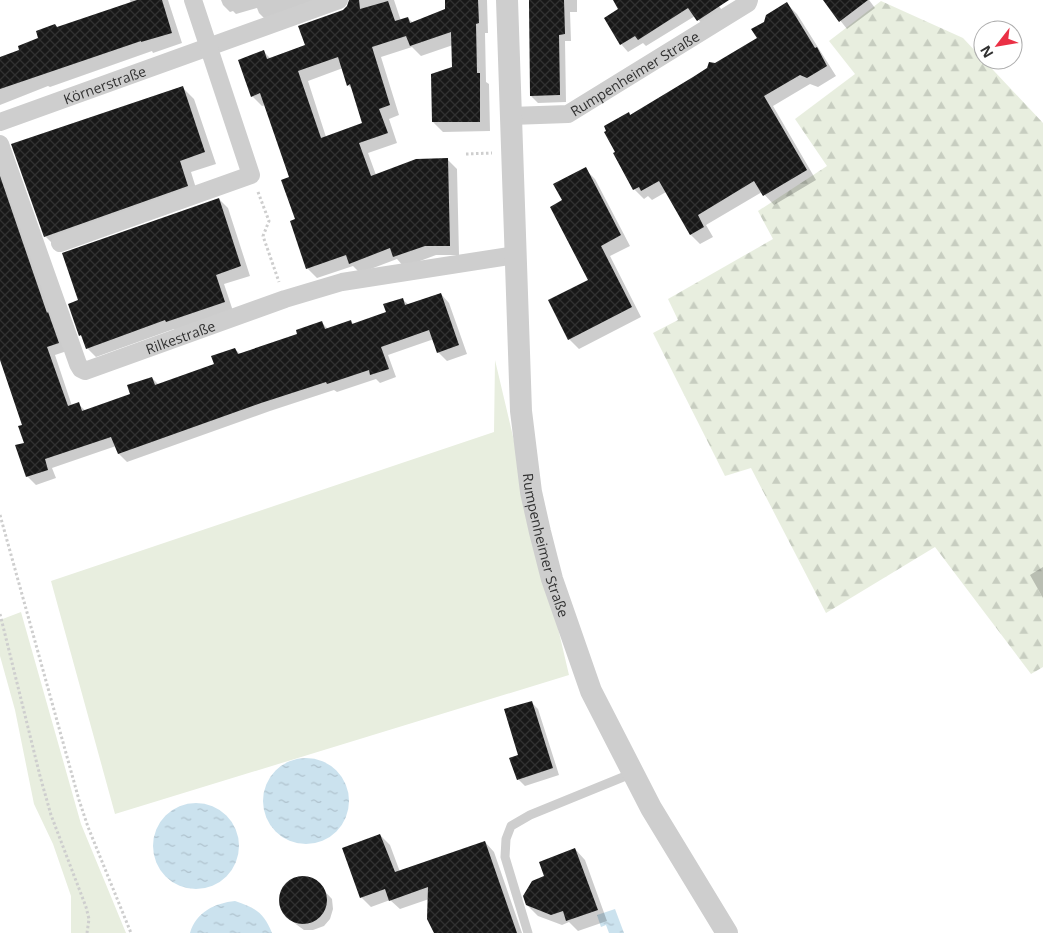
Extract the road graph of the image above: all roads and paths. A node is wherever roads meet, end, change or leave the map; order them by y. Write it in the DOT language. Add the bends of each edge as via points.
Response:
graph roads {
  1 [pos="193,0"];
  2 [pos="339,0"];
  3 [pos="507,0"];
  4 [pos="749,0"];
  5 [pos="209,47"];
  6 [pos="510,116"];
  7 [pos="0,122"];
  8 [pos="0,144"];
  9 [pos="251,175"];
  10 [pos="60,244"];
  11 [pos="514,255"];
  12 [pos="285,299"];
  13 [pos="0,515"];
  14 [pos="0,614"];
  15 [pos="633,773"];
  16 [pos="87,933"];
  17 [pos="131,933"];
  18 [pos="528,933"];
  19 [pos="727,933"];
  1 -- 5 [label="street"];
  2 -- 5 [label="street, Körnerstraße"];
  3 -- 6 [label="street, Rumpenheimer Straße"];
  4 -- 6 [label="street, Rumpenheimer Straße" via="568,114"];
  5 -- 7 [label="street, Körnerstraße"];
  5 -- 9 [label="street"];
  6 -- 11 [label="street, Rumpenheimer Straße"];
  8 -- 12 [label="street, Rilkestraße" via="81,369 91,370"];
  9 -- 10 [label="street"];
  9 -- 12 [label="path" via="270,221 264,236"];
  11 -- 12 [label="street, Rilkestraße" via="351,280"];
  11 -- 15 [label="street, Rumpenheimer Straße" via="521,411 531,492 540,532 552,578 591,691"];
  13 -- 17 [label="path" via="79,800"];
  14 -- 16 [label="path" via="51,815 86,906"];
  15 -- 18 [label="lane" via="530,815 511,826 505,857"];
  15 -- 19 [label="street, Rumpenheimer Straße"];
}
